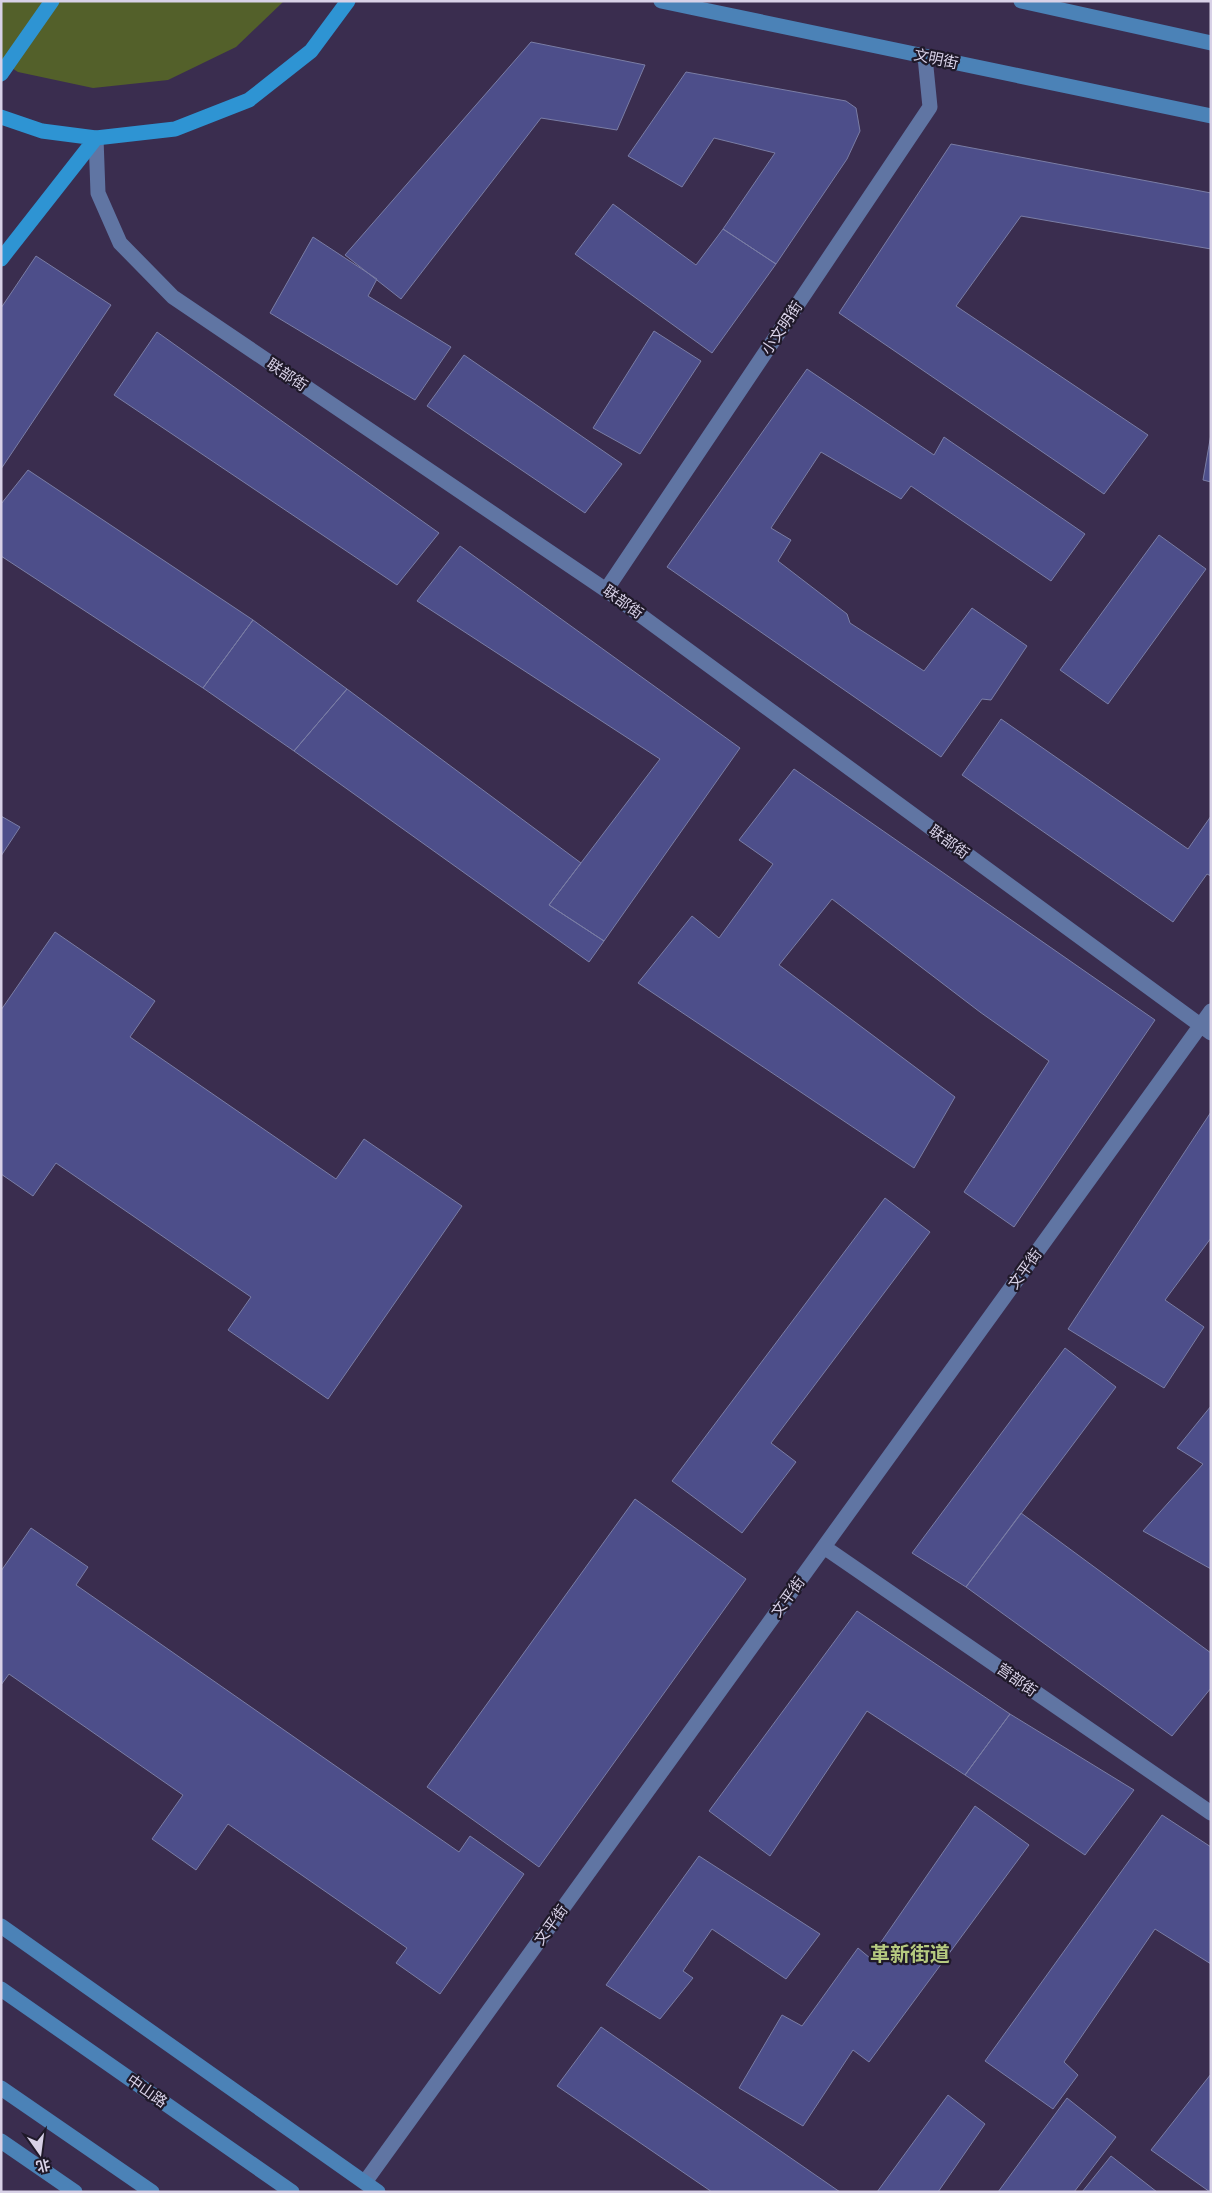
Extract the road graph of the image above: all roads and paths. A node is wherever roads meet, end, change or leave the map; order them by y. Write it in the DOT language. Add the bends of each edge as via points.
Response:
graph roads {
  1 [pos="52,1"];
  2 [pos="348,1"];
  3 [pos="661,1"];
  4 [pos="1021,1"];
  5 [pos="1211,43"];
  6 [pos="925,57"];
  7 [pos="1,74"];
  8 [pos="1211,116"];
  9 [pos="1,117"];
  10 [pos="96,138"];
  11 [pos="1,259"];
  12 [pos="606,590"];
  13 [pos="1211,1011"];
  14 [pos="1206,1029"];
  15 [pos="824,1546"];
  16 [pos="1211,1813"];
  17 [pos="1,1926"];
  18 [pos="1,1989"];
  19 [pos="1,2088"];
  20 [pos="1,2141"];
  21 [pos="365,2182"];
  22 [pos="76,2192"];
  23 [pos="152,2192"];
  24 [pos="292,2192"];
  25 [pos="378,2192"];
  1 -- 7 [label="highway"];
  2 -- 10 [label="highway" via="311,51 248,100 175,129"];
  3 -- 6 [label="main road, 文明街"];
  4 -- 5 [label="main road"];
  6 -- 8 [label="main road, 文明街"];
  6 -- 12 [label="street, 小文明街" via="930,108"];
  9 -- 10 [label="highway" via="42,131"];
  10 -- 11 [label="highway"];
  10 -- 12 [label="street, 联部街" via="98,193 120,243 173,297"];
  12 -- 14 [label="street, 联部街"];
  13 -- 14 [label="street, 文平街"];
  14 -- 15 [label="street, 文平街"];
  15 -- 16 [label="street, 营部街"];
  15 -- 21 [label="street, 文平街"];
  17 -- 21 [label="main road"];
  18 -- 24 [label="main road, 中山路"];
  19 -- 23 [label="main road"];
  20 -- 22 [label="main road"];
  21 -- 25 [label="main road"];
}
